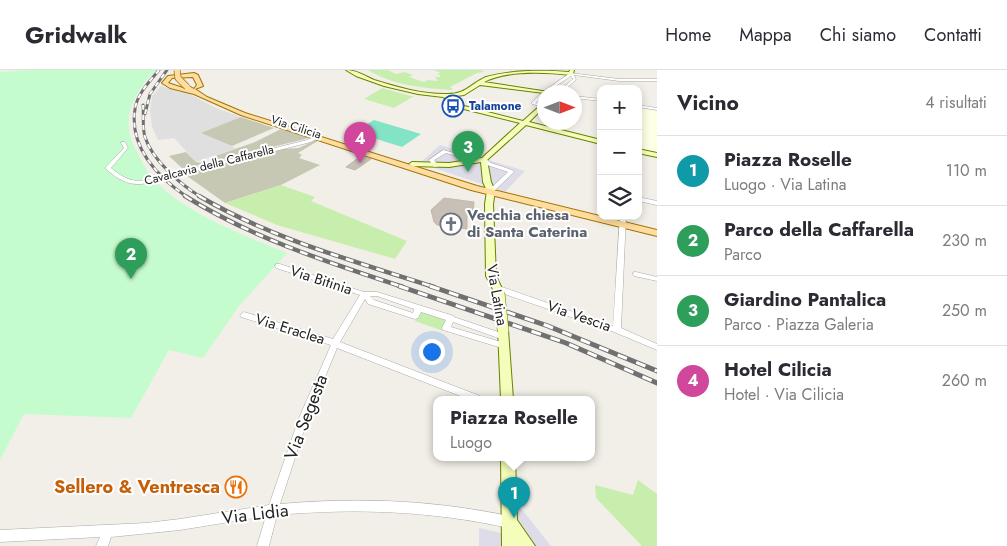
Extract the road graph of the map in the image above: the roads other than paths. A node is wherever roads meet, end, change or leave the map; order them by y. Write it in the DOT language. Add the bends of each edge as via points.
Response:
graph roads {
  1 [pos="0,70"];
  2 [pos="7,70"];
  3 [pos="177,70"];
  4 [pos="183,70"];
  5 [pos="348,70"];
  6 [pos="572,71"];
  7 [pos="561,79"];
  8 [pos="574,80"];
  9 [pos="627,80"];
  10 [pos="657,80"];
  11 [pos="478,84"];
  12 [pos="554,85"];
  13 [pos="568,85"];
  14 [pos="630,85"];
  15 [pos="642,85"];
  16 [pos="657,85"];
  17 [pos="193,88"];
  18 [pos="537,92"];
  19 [pos="445,97"];
  20 [pos="582,97"];
  21 [pos="597,99"];
  22 [pos="642,107"];
  23 [pos="657,109"];
  24 [pos="537,112"];
  25 [pos="525,123"];
  26 [pos="316,137"];
  27 [pos="597,141"];
  28 [pos="123,143"];
  29 [pos="642,152"];
  30 [pos="657,155"];
  31 [pos="484,160"];
  32 [pos="412,164"];
  33 [pos="441,173"];
  34 [pos="491,191"];
  35 [pos="642,200"];
  36 [pos="657,203"];
  37 [pos="623,221"];
  38 [pos="657,232"];
  39 [pos="278,266"];
  40 [pos="636,274"];
  41 [pos="657,279"];
  42 [pos="499,291"];
  43 [pos="364,294"];
  44 [pos="244,315"];
  45 [pos="617,330"];
  46 [pos="504,338"];
  47 [pos="335,344"];
  48 [pos="657,347"];
  49 [pos="469,396"];
  50 [pos="507,396"];
  51 [pos="508,461"];
  52 [pos="272,510"];
  53 [pos="509,522"];
  54 [pos="107,533"];
  55 [pos="0,536"];
  56 [pos="102,546"];
  57 [pos="263,546"];
  58 [pos="510,546"];
  59 [pos="527,546"];
  1 -- 2 [label="street"];
  3 -- 17 [label="main road, bridge" via="179,78"];
  4 -- 17 [label="main road"];
  5 -- 19 [label="street" via="374,81"];
  6 -- 7 [label="street"];
  6 -- 8 [label="street"];
  6 -- 9 [label="street"];
  6 -- 11 [label="street" via="533,70 497,75"];
  7 -- 8 [label="street"];
  7 -- 12 [label="street"];
  8 -- 13 [label="street"];
  8 -- 14 [label="street"];
  9 -- 10 [label="street"];
  9 -- 14 [label="street"];
  11 -- 18 [label="street"];
  11 -- 19 [label="street" via="464,94"];
  15 -- 16 [label="street"];
  17 -- 17 [label="main road" via="200,86 194,75 170,77 165,83 172,87"];
  17 -- 26 [label="main road, Via Cilicia" via="236,111"];
  17 -- 32 [label="main road, Via Cilicia" via="232,106"];
  19 -- 25 [label="street" via="460,107"];
  20 -- 21 [label="street"];
  22 -- 23 [label="street"];
  24 -- 25 [label="street"];
  25 -- 27 [label="street"];
  25 -- 31 [label="street"];
  26 -- 28 [label="street, Cavalcavia della Caffarella, bridge" via="142,183 121,180 108,168 126,148"];
  26 -- 33 [label="main road, Via Cilicia"];
  29 -- 30 [label="street"];
  31 -- 33 [label="street" via="449,165 442,168"];
  31 -- 33 [label="street" via="445,151 431,160"];
  31 -- 34 [label="street, Via Latina"];
  31 -- 34 [label="street" via="511,172"];
  32 -- 33 [label="street"];
  33 -- 34 [label="main road, Via Cilicia" via="474,188"];
  34 -- 37 [label="main road, Via Cilicia"];
  34 -- 42 [label="street, Via Latina" via="492,276"];
  35 -- 36 [label="street"];
  37 -- 38 [label="main road, Via Cilicia"];
  37 -- 45 [label="street"];
  39 -- 43 [label="street, Via Bitinia"];
  40 -- 41 [label="street"];
  42 -- 45 [label="street, Via Vescia"];
  42 -- 46 [label="street, Via Latina, bridge"];
  43 -- 46 [label="street, Via Bitinia" via="371,302 415,316 419,307 451,318 446,328"];
  43 -- 47 [label="street, Via Segesta"];
  44 -- 47 [label="street, Via Eraclea"];
  45 -- 48 [label="street, Via Vescia"];
  46 -- 50 [label="street, Via Latina"];
  47 -- 49 [label="street, Via Eraclea"];
  47 -- 52 [label="street, Via Segesta" via="301,426"];
  51 -- 53 [label="street"];
  52 -- 53 [label="street, Via Lidia" via="388,506 454,511"];
  52 -- 54 [label="street, Via Lidia"];
  52 -- 57 [label="street, Via Segesta"];
  53 -- 58 [label="street"];
  53 -- 59 [label="street"];
  54 -- 55 [label="street, Via Lidia"];
  54 -- 56 [label="street"];
}
